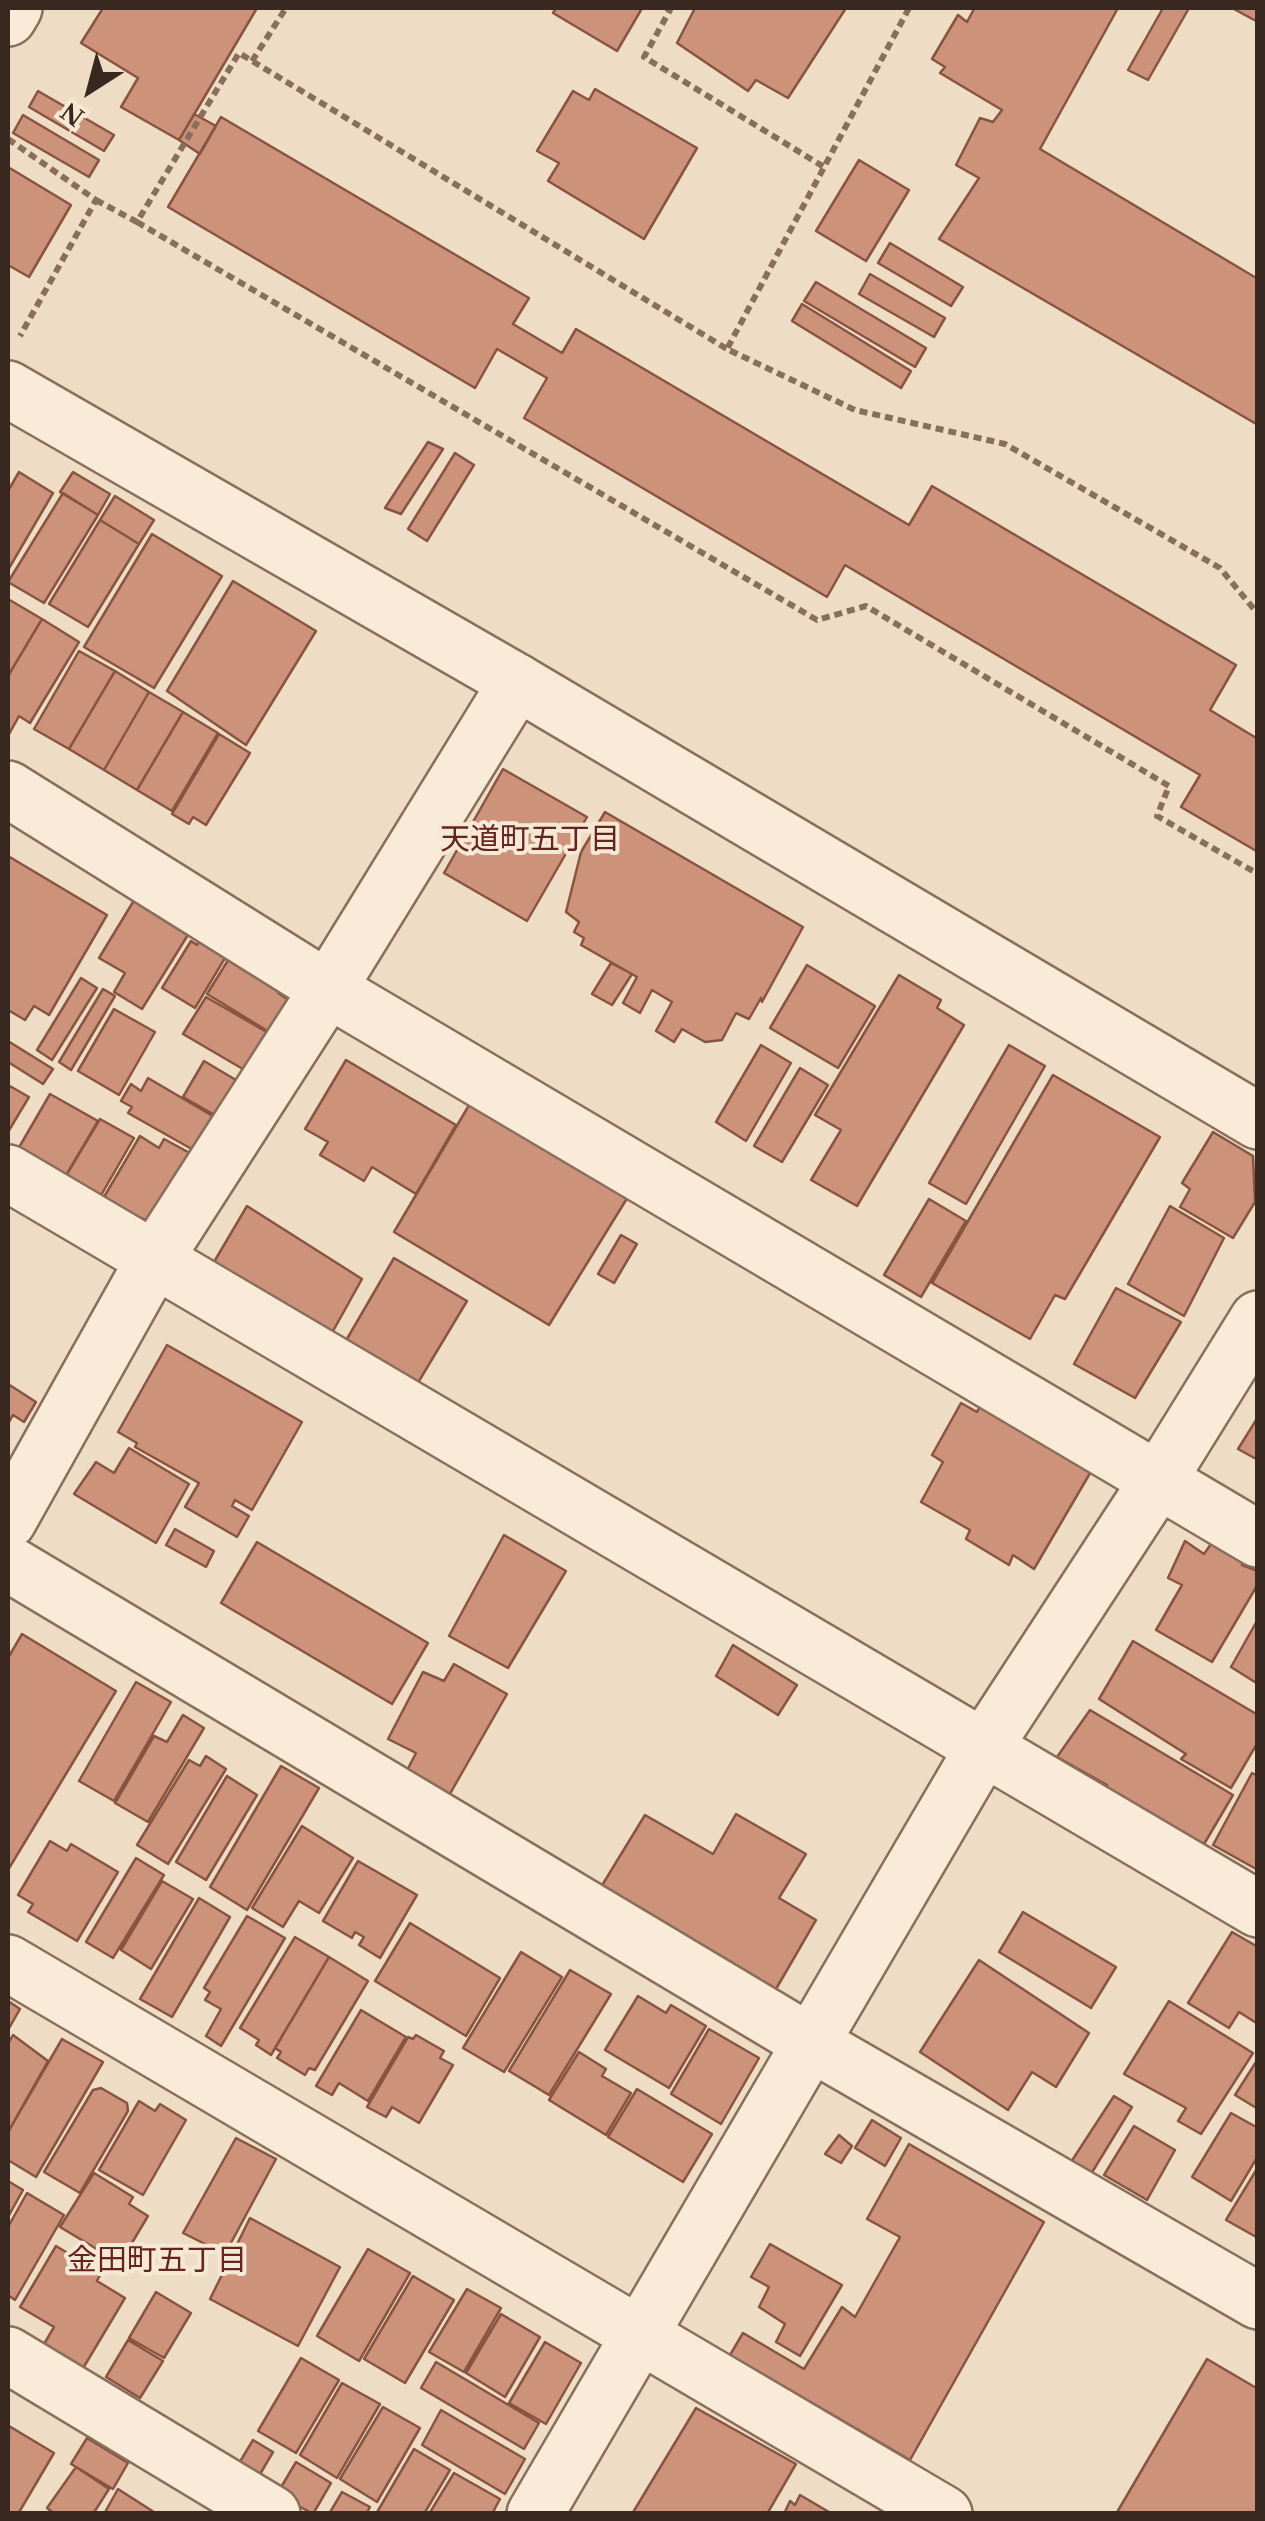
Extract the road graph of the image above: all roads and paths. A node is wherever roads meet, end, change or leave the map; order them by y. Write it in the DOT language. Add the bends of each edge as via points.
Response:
graph roads {
  1 [pos="14,8"];
  2 [pos="286,8"];
  3 [pos="666,8"];
  4 [pos="909,8"];
  5 [pos="8,18"];
  6 [pos="252,62"];
  7 [pos="8,139"];
  8 [pos="824,167"];
  9 [pos="96,200"];
  10 [pos="136,222"];
  11 [pos="728,349"];
  12 [pos="12,366"];
  13 [pos="1258,614"];
  14 [pos="516,682"];
  15 [pos="8,789"];
  16 [pos="1258,874"];
  17 [pos="328,990"];
  18 [pos="1258,1121"];
  19 [pos="8,1173"];
  20 [pos="154,1260"];
  21 [pos="1258,1318"];
  22 [pos="1158,1482"];
  23 [pos="8,1521"];
  24 [pos="1258,1539"];
  25 [pos="8,1563"];
  26 [pos="984,1747"];
  27 [pos="1258,1909"];
  28 [pos="8,1963"];
  29 [pos="811,2043"];
  30 [pos="1258,2301"];
  31 [pos="639,2336"];
  32 [pos="8,2355"];
  33 [pos="272,2514"];
  34 [pos="535,2514"];
  35 [pos="944,2514"];
  1 -- 5 [label="street"];
  2 -- 6 [label="path"];
  3 -- 8 [label="path" via="644,57"];
  4 -- 8 [label="path"];
  6 -- 10 [label="path" via="238,53"];
  6 -- 11 [label="path"];
  7 -- 9 [label="path"];
  8 -- 11 [label="path"];
  9 -- 10 [label="path"];
  9 -- 12 [label="path"];
  10 -- 16 [label="path" via="817,620 866,606 1169,786 1156,816"];
  11 -- 13 [label="path" via="854,410 1005,444 1220,568"];
  12 -- 14 [label="street"];
  14 -- 17 [label="street"];
  14 -- 18 [label="street"];
  15 -- 17 [label="street"];
  17 -- 20 [label="street"];
  17 -- 22 [label="street"];
  19 -- 20 [label="street"];
  20 -- 23 [label="street"];
  20 -- 26 [label="street"];
  21 -- 22 [label="street"];
  22 -- 24 [label="street"];
  22 -- 26 [label="street"];
  25 -- 29 [label="street"];
  26 -- 27 [label="street"];
  26 -- 29 [label="street"];
  28 -- 31 [label="street"];
  29 -- 30 [label="street"];
  29 -- 31 [label="street"];
  31 -- 34 [label="street"];
  31 -- 35 [label="street"];
  32 -- 33 [label="street"];
}
